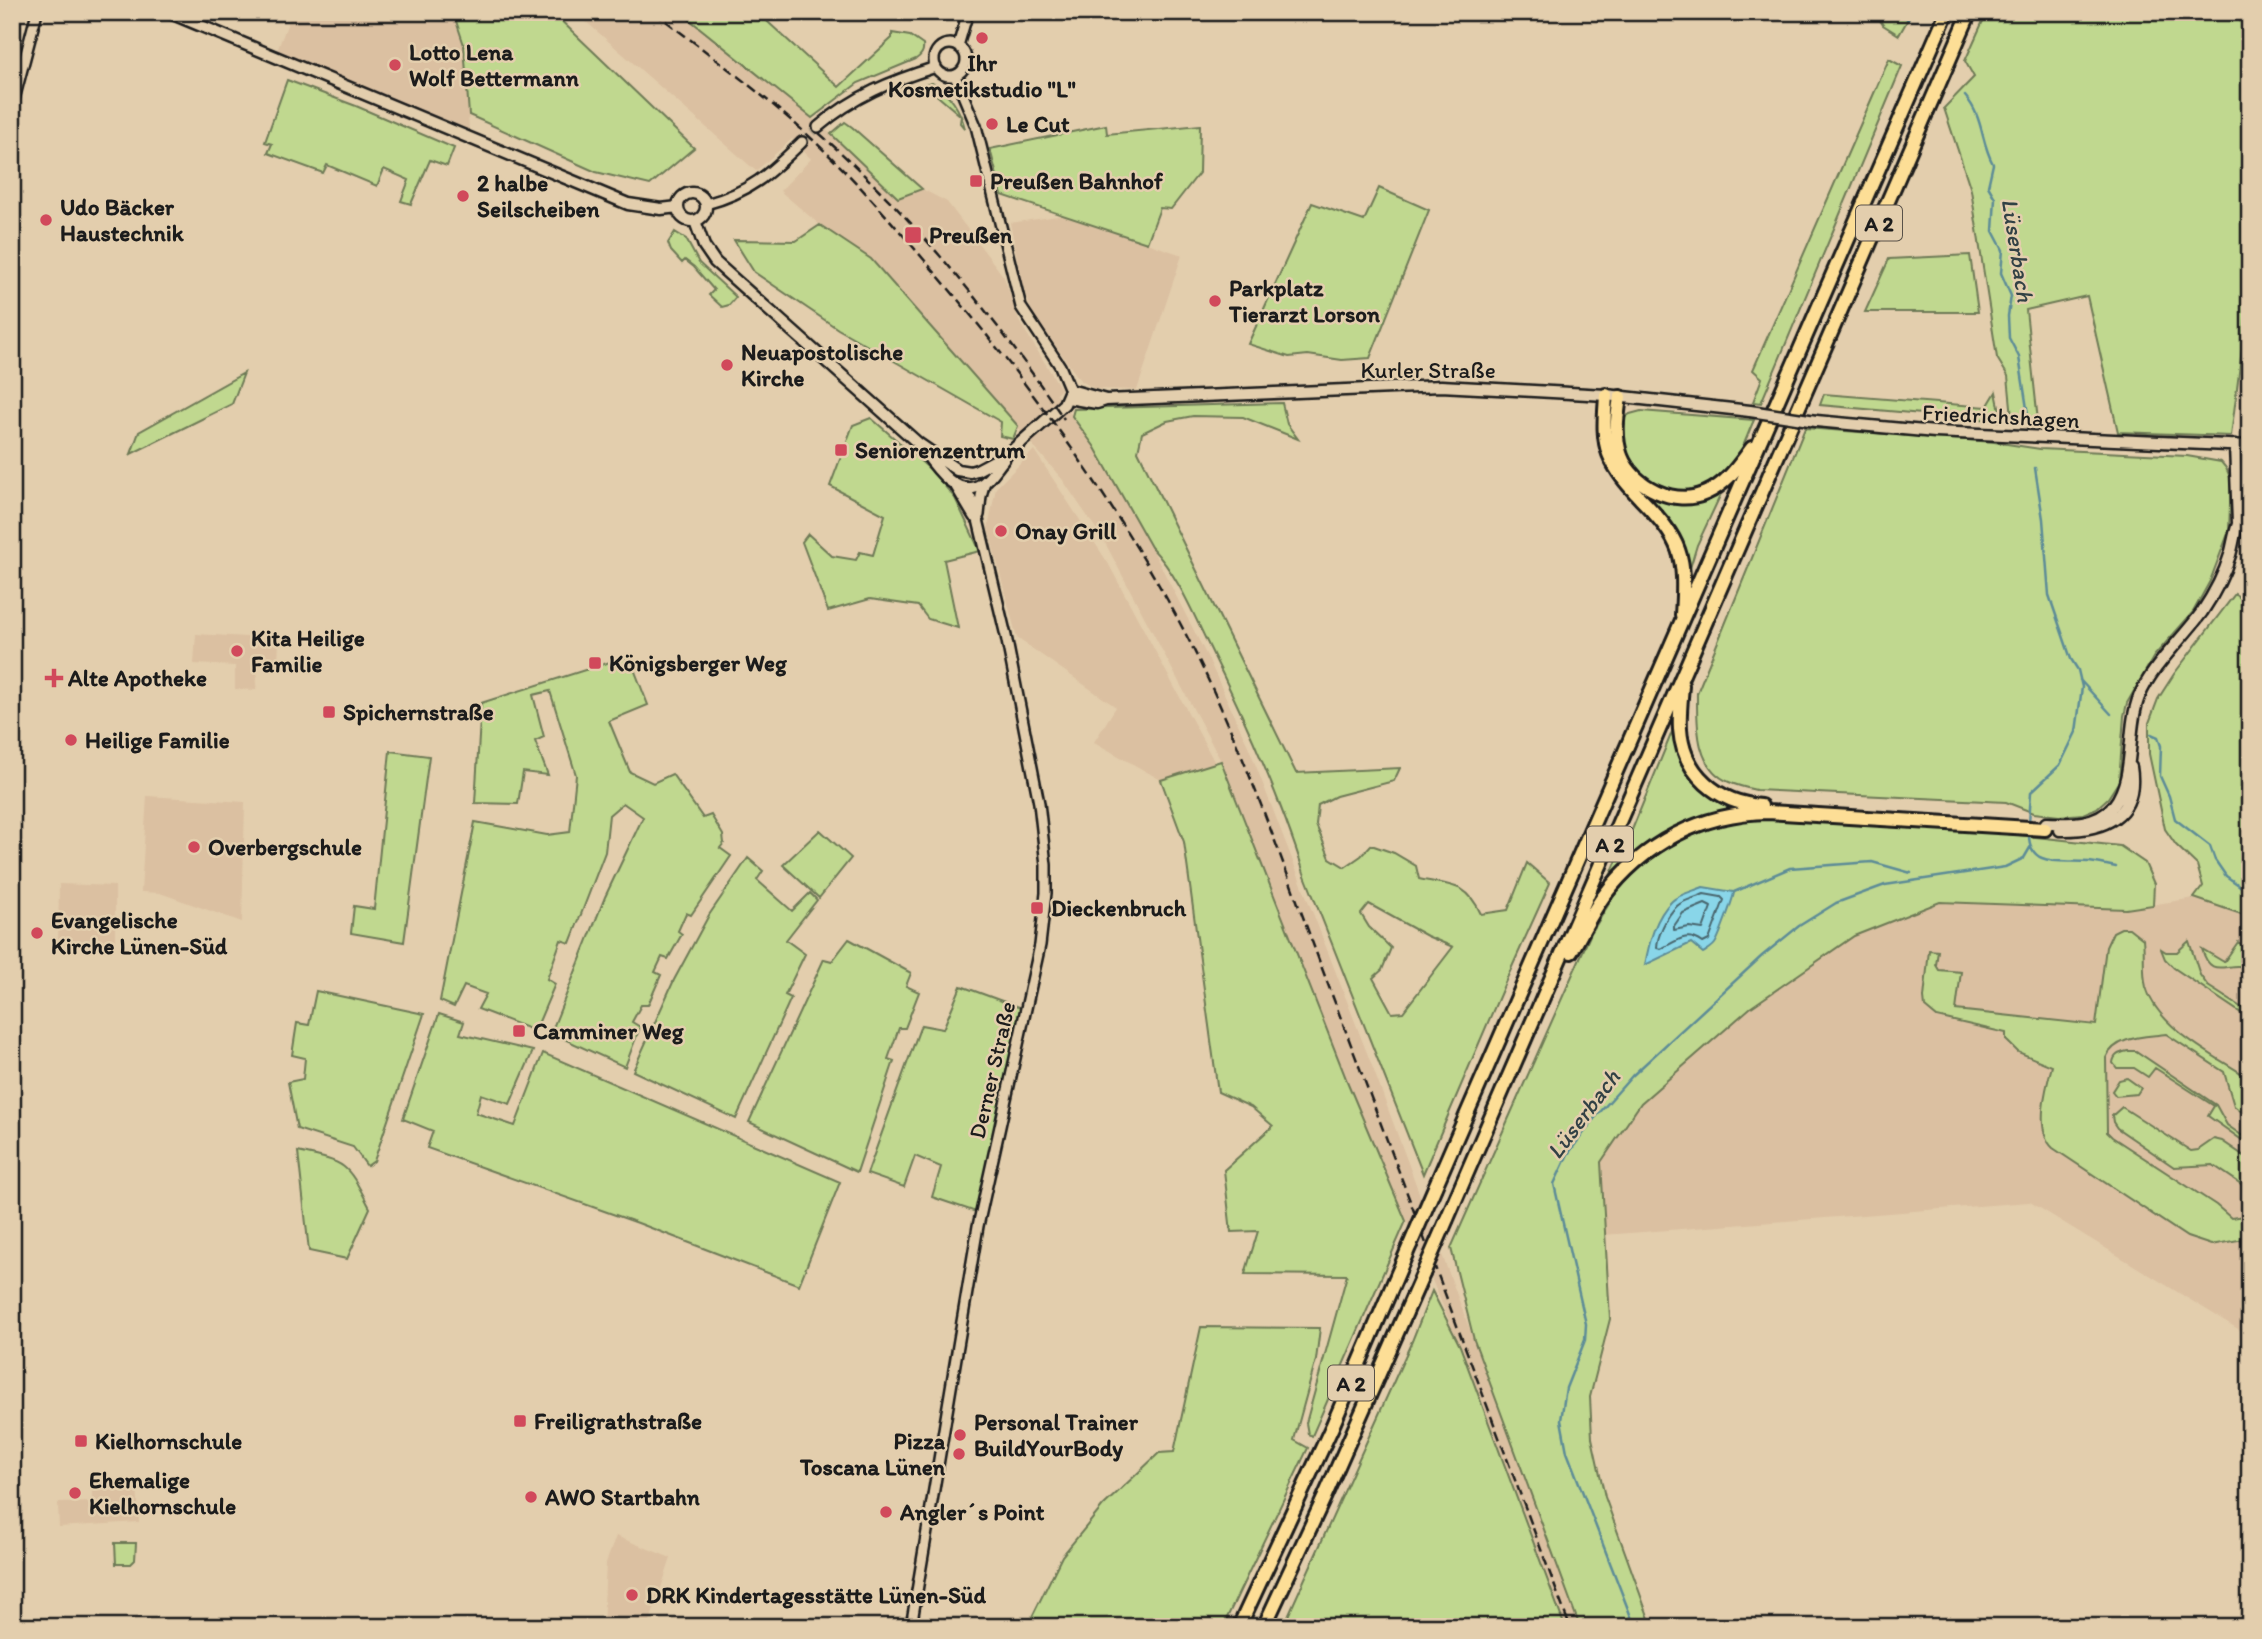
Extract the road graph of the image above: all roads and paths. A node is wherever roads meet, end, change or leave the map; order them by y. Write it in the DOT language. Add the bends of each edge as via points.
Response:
graph roads {
  1 [pos="37,12"];
  2 [pos="168,12"];
  3 [pos="968,12"];
  4 [pos="1947,12"];
  5 [pos="1970,12"];
  6 [pos="958,46"];
  7 [pos="936,67"];
  8 [pos="955,76"];
  9 [pos="12,107"];
  10 [pos="818,127"];
  11 [pos="802,142"];
  12 [pos="706,204"];
  13 [pos="678,207"];
  14 [pos="695,221"];
  15 [pos="1069,394"];
  16 [pos="1606,395"];
  17 [pos="1620,397"];
  18 [pos="1750,411"];
  19 [pos="1765,431"];
  20 [pos="919,444"];
  21 [pos="2235,445"];
  22 [pos="2249,446"];
  23 [pos="1009,453"];
  24 [pos="951,466"];
  25 [pos="986,467"];
  26 [pos="985,481"];
  27 [pos="961,490"];
  28 [pos="978,524"];
  29 [pos="2238,524"];
  30 [pos="1681,624"];
  31 [pos="1683,674"];
  32 [pos="2009,824"];
  33 [pos="2045,826"];
  34 [pos="1536,1014"];
  35 [pos="911,1627"];
  36 [pos="1239,1627"];
  37 [pos="1264,1627"];
  1 -- 9 [label="street"];
  2 -- 13 [label="main road" via="628,204"];
  3 -- 6 [label="street"];
  4 -- 19 [label="highway, A 2"];
  5 -- 31 [label="highway, A 2"];
  6 -- 7 [label="street" via="948,44 939,49"];
  6 -- 8 [label="street" via="967,59"];
  7 -- 8 [label="street" via="946,76"];
  7 -- 10 [label="street" via="870,91"];
  8 -- 15 [label="street" via="976,126 1021,306 1060,366"];
  11 -- 12 [label="street" via="752,187"];
  12 -- 13 [label="main road" via="693,193 681,198"];
  12 -- 14 [label="main road" via="705,213"];
  13 -- 14 [label="main road" via="683,218"];
  14 -- 20 [label="main road" via="715,262"];
  15 -- 16 [label="main road, Kurler Straße" via="1097,403 1441,386"];
  15 -- 23 [label="main road" via="1051,417"];
  16 -- 17 [label="main road, Kurler Straße"];
  16 -- 30 [label="highway" via="1604,435 1615,468 1676,541 1684,573"];
  17 -- 18 [label="main road, Kurler Straße"];
  17 -- 19 [label="highway" via="1616,423 1621,456 1637,479 1665,495 1704,494 1723,483"];
  18 -- 21 [label="main road, Friedrichshagen, bridge" via="1935,432"];
  19 -- 30 [label="highway, A 2"];
  20 -- 24 [label="main road"];
  20 -- 27 [label="main road"];
  21 -- 22 [label="main road, Friedrichshagen"];
  21 -- 29 [label="main road"];
  22 -- 29 [label="main road" via="2245,510"];
  23 -- 25 [label="main road"];
  23 -- 26 [label="main road"];
  24 -- 25 [label="main road" via="970,472"];
  24 -- 27 [label="main road"];
  25 -- 27 [label="main road"];
  26 -- 27 [label="main road"];
  26 -- 28 [label="street, Derner Straße"];
  27 -- 28 [label="street, Derner Straße" via="975,507"];
  28 -- 35 [label="street, Derner Straße" via="1034,777 1046,893 1040,945 978,1226"];
  29 -- 33 [label="main road" via="2216,588 2140,695 2119,799 2104,814"];
  30 -- 36 [label="highway, A 2, bridge" via="1321,1451"];
  31 -- 32 [label="highway" via="1683,748 1701,779 1725,798 1755,805"];
  31 -- 34 [label="highway, A 2"];
  32 -- 33 [label="highway"];
  32 -- 34 [label="highway" via="1758,812 1690,827 1649,850 1616,881"];
  34 -- 37 [label="highway, A 2, bridge"];
}
